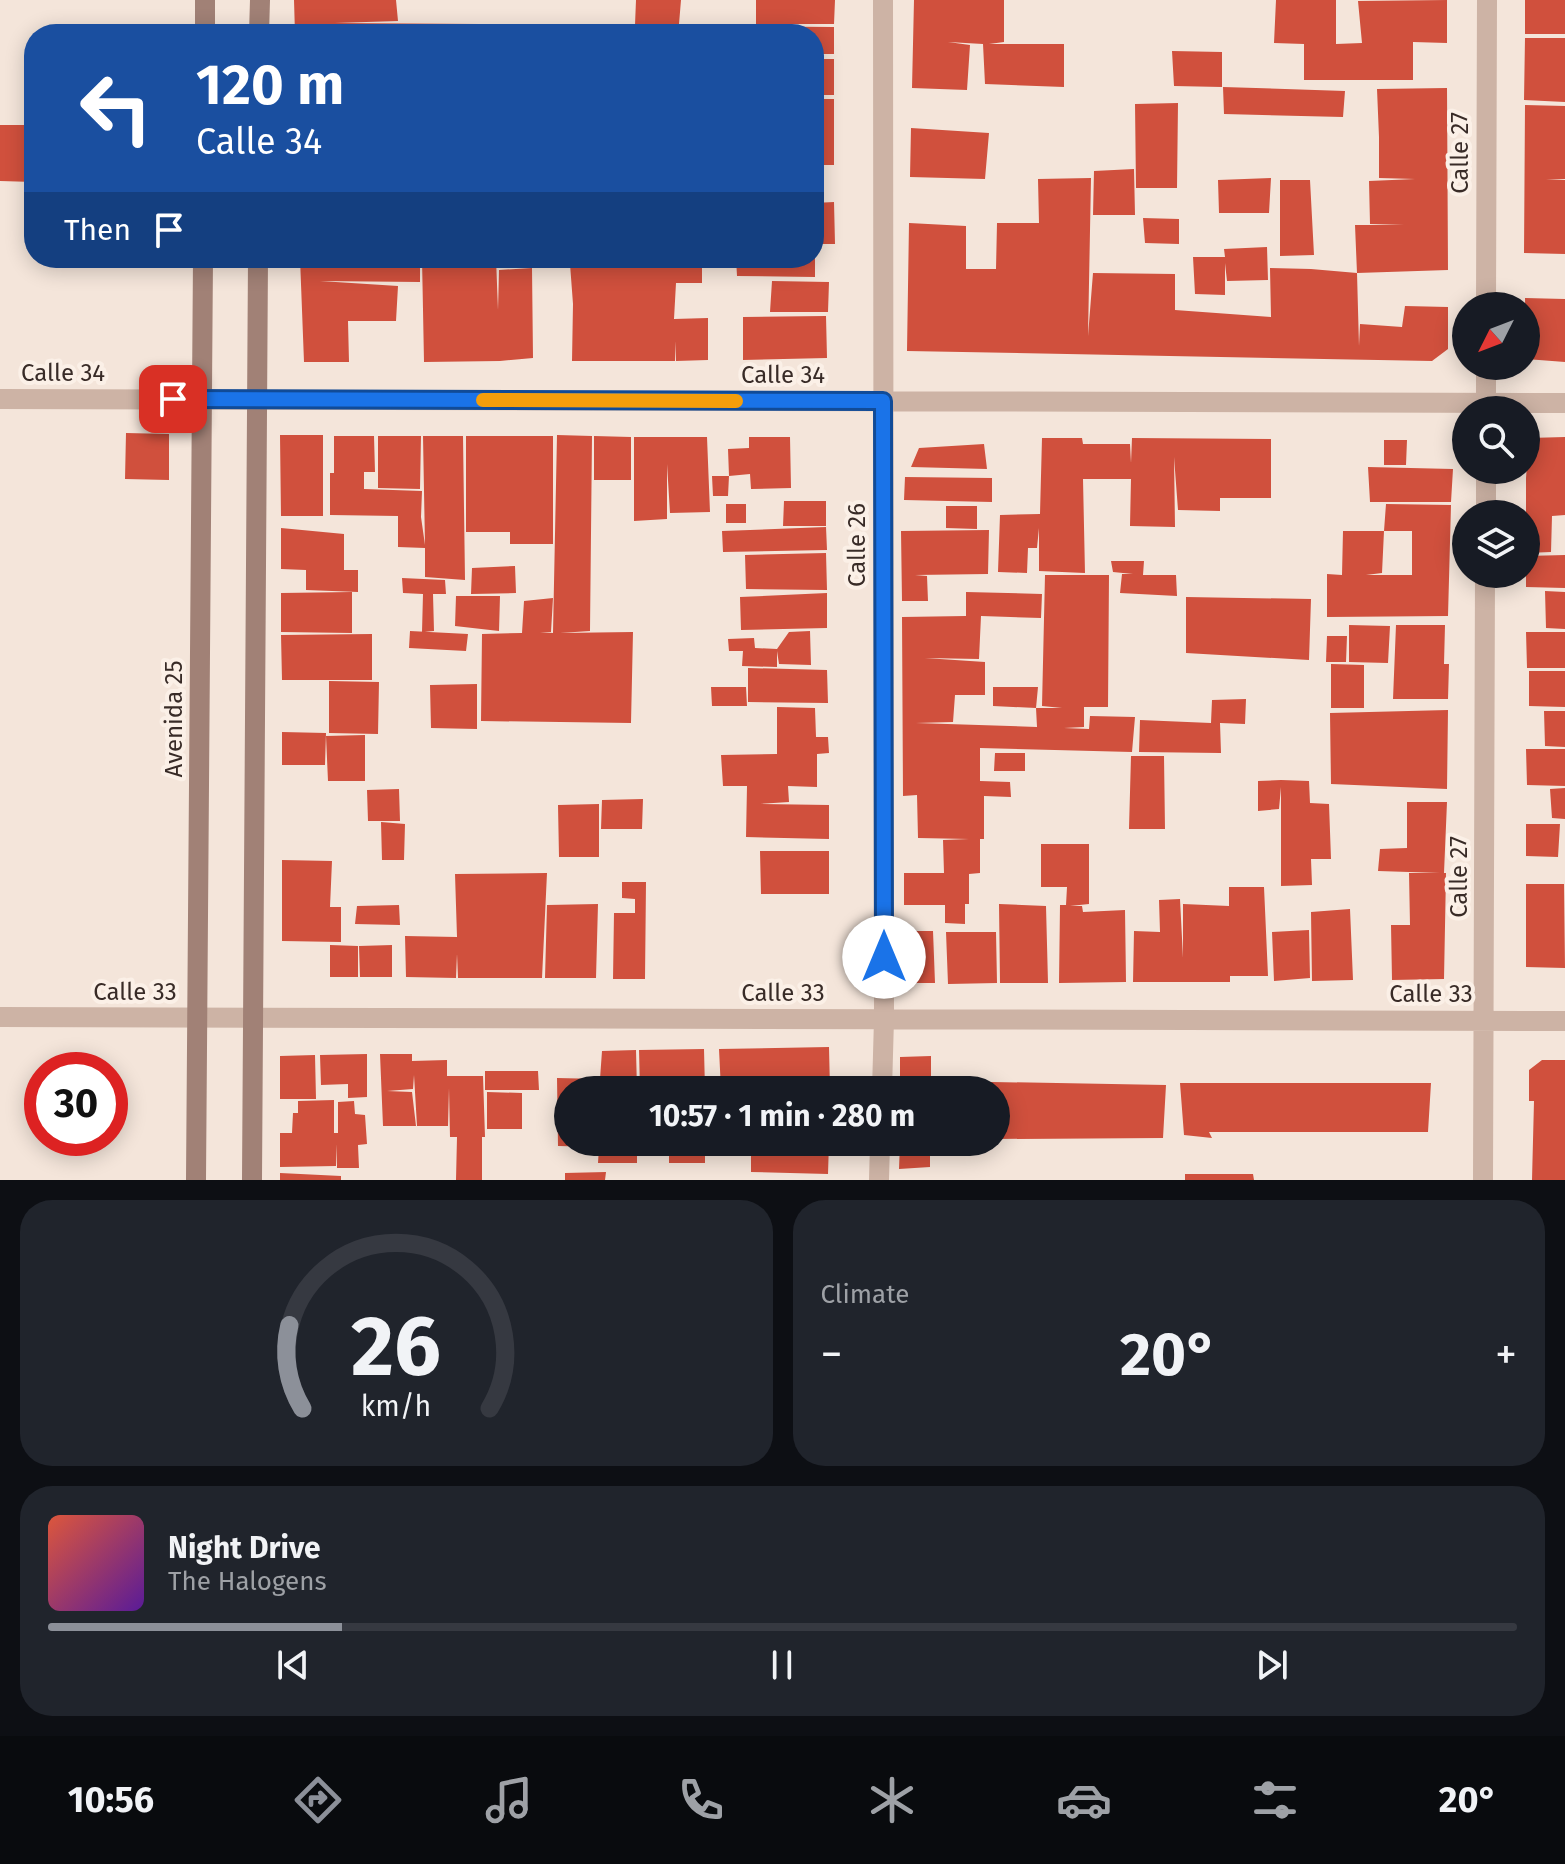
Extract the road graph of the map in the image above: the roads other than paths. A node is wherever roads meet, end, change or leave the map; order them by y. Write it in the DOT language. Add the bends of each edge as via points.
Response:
graph roads {
  1 [pos="205,0"];
  2 [pos="260,0"];
  3 [pos="883,0"];
  4 [pos="1487,0"];
  5 [pos="205,24"];
  6 [pos="259,24"];
  7 [pos="203,268"];
  8 [pos="258,268"];
  9 [pos="1486,292"];
  10 [pos="0,399"];
  11 [pos="202,400"];
  12 [pos="257,400"];
  13 [pos="883,401"];
  14 [pos="1565,403"];
  15 [pos="1540,404"];
  16 [pos="1452,406"];
  17 [pos="1485,588"];
  18 [pos="0,1017"];
  19 [pos="197,1018"];
  20 [pos="253,1018"];
  21 [pos="884,1019"];
  22 [pos="1484,1020"];
  23 [pos="1565,1021"];
  24 [pos="882,1076"];
  25 [pos="880,1156"];
  26 [pos="196,1180"];
  27 [pos="252,1180"];
  28 [pos="879,1180"];
  29 [pos="1483,1180"];
  1 -- 5 [label="main road"];
  2 -- 6 [label="main road"];
  3 -- 13 [label="street, Calle 26"];
  4 -- 9 [label="street, Calle 27"];
  7 -- 11 [label="main road, Avenida 25"];
  8 -- 12 [label="main road"];
  10 -- 11 [label="street, Calle 34"];
  11 -- 12 [label="street, Calle 34"];
  11 -- 19 [label="main road, Avenida 25"];
  12 -- 13 [label="street, Calle 34"];
  12 -- 20 [label="main road"];
  13 -- 16 [label="street, Calle 34"];
  13 -- 21 [label="street, Calle 26"];
  14 -- 15 [label="street, Calle 34"];
  17 -- 22 [label="street, Calle 27"];
  18 -- 19 [label="street, Calle 33"];
  19 -- 20 [label="street, Calle 33"];
  19 -- 26 [label="main road, Avenida 25"];
  20 -- 21 [label="street, Calle 33"];
  20 -- 27 [label="main road"];
  21 -- 22 [label="street, Calle 33"];
  21 -- 24 [label="street, Calle 26"];
  22 -- 23 [label="street, Calle 33"];
  22 -- 29 [label="street, Calle 27"];
  25 -- 28 [label="street"];
}
